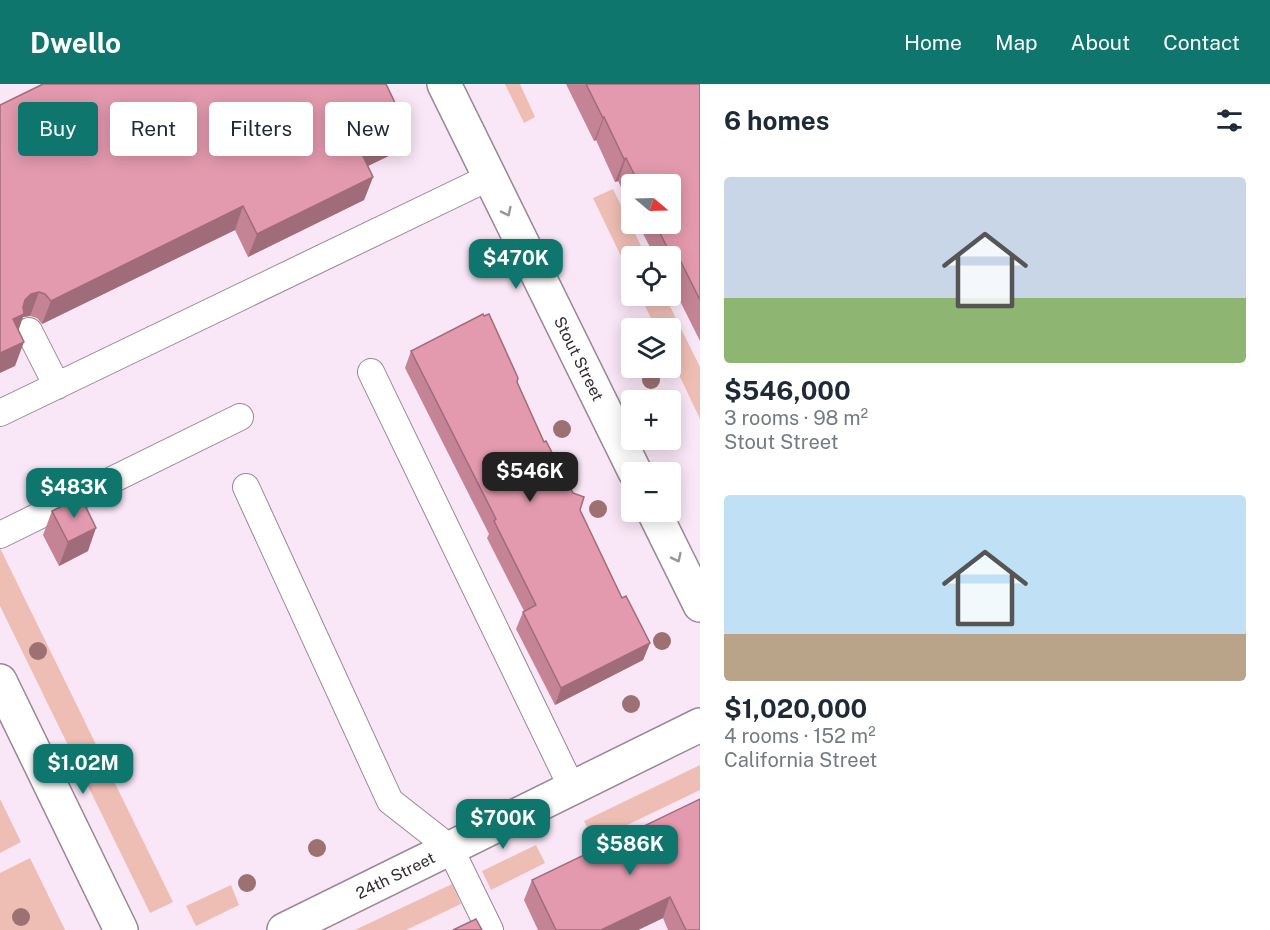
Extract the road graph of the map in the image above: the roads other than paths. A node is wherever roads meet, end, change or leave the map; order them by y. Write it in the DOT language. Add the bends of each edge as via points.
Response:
graph roads {
  1 [pos="444,84"];
  2 [pos="490,177"];
  3 [pos="29,331"];
  4 [pos="371,372"];
  5 [pos="57,386"];
  6 [pos="0,413"];
  7 [pos="240,417"];
  8 [pos="630,462"];
  9 [pos="246,487"];
  10 [pos="659,522"];
  11 [pos="0,535"];
  12 [pos="700,605"];
  13 [pos="0,681"];
  14 [pos="700,725"];
  15 [pos="572,788"];
  16 [pos="450,848"];
  17 [pos="121,930"];
  18 [pos="284,930"];
  19 [pos="490,930"];
  1 -- 2 [label="street, Stout Street"];
  2 -- 5 [label="lane"];
  2 -- 8 [label="street, Stout Street, one-way"];
  3 -- 5 [label="lane"];
  4 -- 15 [label="lane"];
  5 -- 6 [label="lane"];
  7 -- 11 [label="lane"];
  9 -- 16 [label="lane" via="390,801"];
  10 -- 12 [label="street, one-way"];
  13 -- 17 [label="street"];
  14 -- 15 [label="street, 24th Street"];
  15 -- 16 [label="street, 24th Street"];
  16 -- 18 [label="street, 24th Street"];
  16 -- 19 [label="lane"];
}
